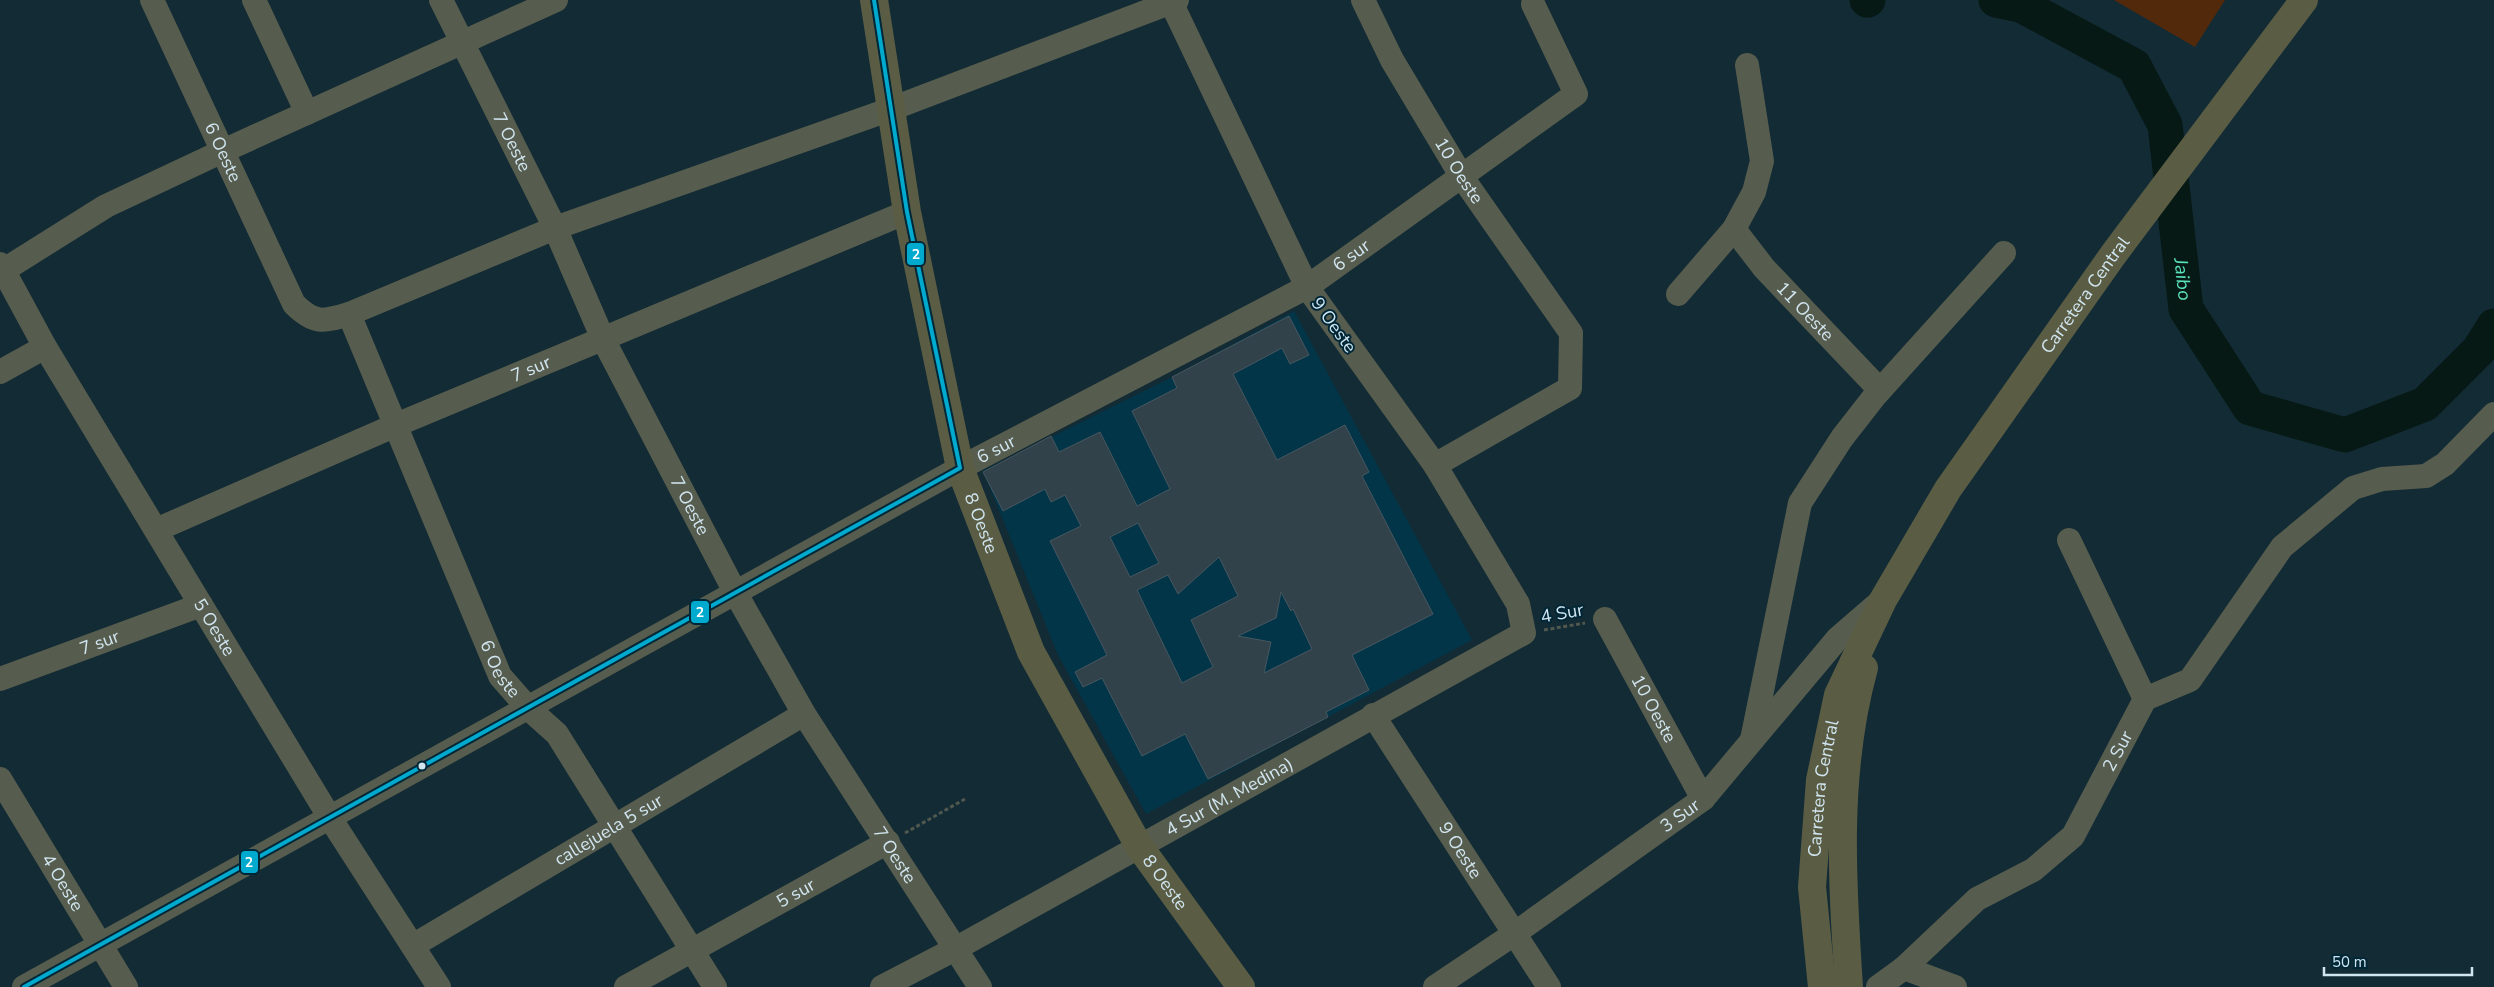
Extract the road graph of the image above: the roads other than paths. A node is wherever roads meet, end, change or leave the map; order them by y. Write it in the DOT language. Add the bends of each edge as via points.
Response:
graph roads {
  1 [pos="152,0"];
  2 [pos="254,0"];
  3 [pos="441,0"];
  4 [pos="556,0"];
  5 [pos="874,0"];
  6 [pos="1363,0"];
  7 [pos="2304,0"];
  8 [pos="1173,1"];
  9 [pos="1533,4"];
  10 [pos="463,41"];
  11 [pos="1747,65"];
  12 [pos="891,109"];
  13 [pos="307,113"];
  14 [pos="223,151"];
  15 [pos="1462,177"];
  16 [pos="907,212"];
  17 [pos="555,228"];
  18 [pos="1734,229"];
  19 [pos="2004,253"];
  20 [pos="2,267"];
  21 [pos="1306,287"];
  22 [pos="1678,294"];
  23 [pos="349,314"];
  24 [pos="603,339"];
  25 [pos="45,347"];
  26 [pos="0,372"];
  27 [pos="1880,390"];
  28 [pos="2494,414"];
  29 [pos="396,425"];
  30 [pos="1435,465"];
  31 [pos="960,468"];
  32 [pos="156,530"];
  33 [pos="2069,540"];
  34 [pos="735,592"];
  35 [pos="1883,600"];
  36 [pos="201,605"];
  37 [pos="1605,619"];
  38 [pos="1524,633"];
  39 [pos="0,679"];
  40 [pos="2145,699"];
  41 [pos="528,708"];
  42 [pos="804,714"];
  43 [pos="1373,715"];
  44 [pos="1751,742"];
  45 [pos="0,779"];
  46 [pos="1703,800"];
  47 [pos="330,818"];
  48 [pos="614,825"];
  49 [pos="888,842"];
  50 [pos="1139,846"];
  51 [pos="1514,934"];
  52 [pos="98,944"];
  53 [pos="414,946"];
  54 [pos="955,949"];
  55 [pos="691,950"];
  56 [pos="1904,968"];
  57 [pos="24,987"];
  58 [pos="126,987"];
  59 [pos="439,987"];
  60 [pos="626,987"];
  61 [pos="715,987"];
  62 [pos="882,987"];
  63 [pos="980,987"];
  64 [pos="1241,987"];
  65 [pos="1435,987"];
  66 [pos="1549,987"];
  67 [pos="1822,987"];
  68 [pos="1849,987"];
  69 [pos="1878,987"];
  70 [pos="1955,987"];
  1 -- 14 [label="street, 6 Oeste"];
  2 -- 13 [label="street"];
  3 -- 10 [label="street, 7 Oeste"];
  4 -- 10 [label="street"];
  5 -- 12 [label="main road, 8 Oeste"];
  6 -- 15 [label="street, 10 Oeste" via="1392,60"];
  7 -- 35 [label="main road, Carretera Central" via="2113,255 1948,489"];
  8 -- 12 [label="street"];
  8 -- 21 [label="street, 9 Oeste"];
  9 -- 15 [label="street, 6 sur" via="1576,94"];
  10 -- 13 [label="street"];
  10 -- 17 [label="street, 7 Oeste"];
  11 -- 18 [label="street" via="1762,161 1754,192"];
  12 -- 16 [label="main road, 8 Oeste"];
  12 -- 17 [label="street"];
  13 -- 14 [label="street"];
  14 -- 20 [label="street" via="106,206"];
  14 -- 23 [label="street, 6 Oeste" via="294,304 306,317 325,321"];
  15 -- 21 [label="street, 6 sur"];
  15 -- 30 [label="street, 10 Oeste" via="1571,333 1570,388"];
  16 -- 24 [label="street, 7 sur"];
  16 -- 31 [label="main road, 8 Oeste"];
  17 -- 23 [label="street"];
  17 -- 24 [label="street, 7 Oeste"];
  18 -- 22 [label="street"];
  18 -- 27 [label="street, 11 Oeste" via="1764,268"];
  19 -- 27 [label="street"];
  20 -- 25 [label="street, 5 Oeste"];
  21 -- 30 [label="street, 9 Oeste"];
  21 -- 31 [label="street, 6 sur"];
  23 -- 29 [label="street, 6 Oeste"];
  24 -- 29 [label="street, 7 sur"];
  24 -- 34 [label="street, 7 Oeste"];
  25 -- 26 [label="street"];
  25 -- 32 [label="street, 5 Oeste"];
  27 -- 44 [label="street" via="1842,438 1800,503"];
  28 -- 40 [label="street" via="2445,464 2426,476 2382,479 2353,488 2282,547 2190,680"];
  29 -- 32 [label="street, 7 sur"];
  29 -- 41 [label="street, 6 Oeste" via="500,676"];
  30 -- 38 [label="street, 9 Oeste" via="1518,604"];
  31 -- 34 [label="street, 6 sur"];
  31 -- 50 [label="main road, 8 Oeste" via="1031,652"];
  32 -- 36 [label="street, 5 Oeste"];
  33 -- 40 [label="street"];
  34 -- 41 [label="street, 6 sur"];
  34 -- 42 [label="street, 7 Oeste"];
  35 -- 44 [label="street, 3 Sur" via="1838,638"];
  35 -- 67 [label="main road, Carretera Central" via="1838,695 1820,780 1812,887"];
  35 -- 68 [label="main road, Carretera Central" via="1857,692 1845,780 1842,876"];
  36 -- 39 [label="street, 7 sur"];
  36 -- 47 [label="street, 5 Oeste"];
  37 -- 46 [label="street, 10 Oeste"];
  38 -- 43 [label="street, 4 Sur (M. Medina)"];
  40 -- 56 [label="street, 2 Sur" via="2073,836 2033,870 1977,899"];
  41 -- 47 [label="street, 6 sur"];
  41 -- 48 [label="street, 6 Oeste" via="557,734"];
  42 -- 48 [label="street, callejuela 5 sur"];
  42 -- 49 [label="street, 7 Oeste"];
  43 -- 50 [label="street, 4 Sur (M. Medina)"];
  43 -- 51 [label="street, 9 Oeste"];
  44 -- 46 [label="street, 3 Sur"];
  45 -- 52 [label="street, 4 Oeste"];
  46 -- 51 [label="street, 3 Sur"];
  47 -- 52 [label="street, 6 sur"];
  47 -- 53 [label="street, 5 Oeste"];
  48 -- 53 [label="street, callejuela 5 sur"];
  48 -- 55 [label="street, 6 Oeste"];
  49 -- 54 [label="street, 7 Oeste"];
  49 -- 55 [label="street, 5 sur"];
  50 -- 54 [label="street, 4 Sur (M. Medina)"];
  50 -- 64 [label="main road, 8 Oeste"];
  51 -- 65 [label="street, 3 Sur"];
  51 -- 66 [label="street, 9 Oeste"];
  52 -- 57 [label="street, 6 sur"];
  52 -- 58 [label="street, 4 Oeste"];
  53 -- 59 [label="street, 5 Oeste"];
  54 -- 62 [label="street, 4 Sur (M. Medina)"];
  54 -- 63 [label="street, 7 Oeste"];
  55 -- 60 [label="street, 5 sur"];
  55 -- 61 [label="street, 6 Oeste"];
  56 -- 69 [label="street, 2 Sur"];
  56 -- 70 [label="street"];
}
